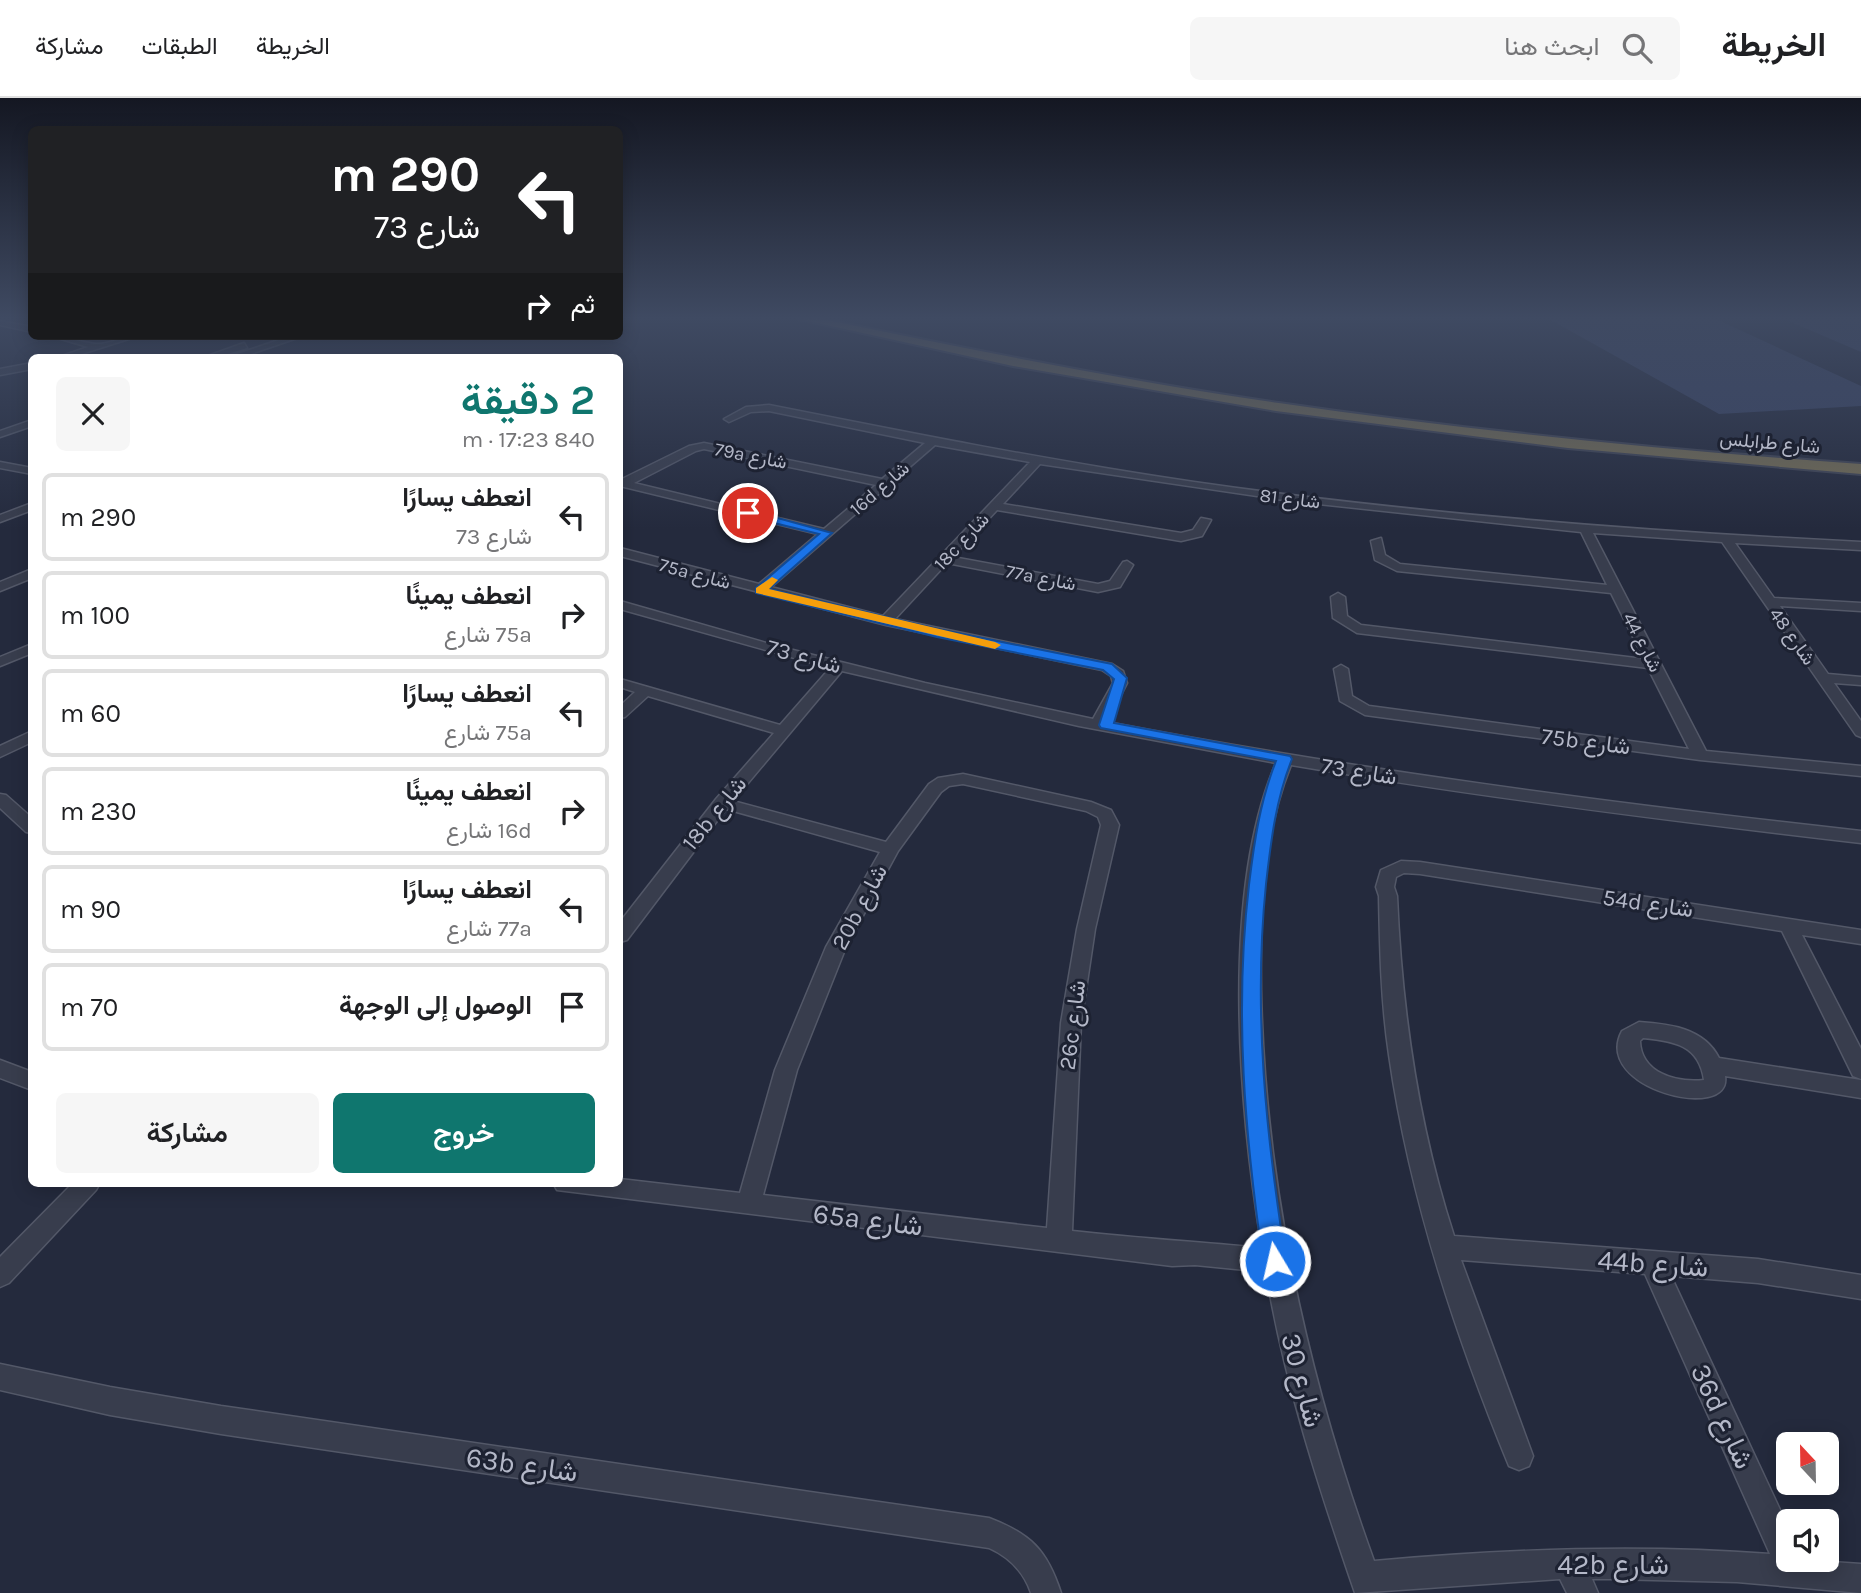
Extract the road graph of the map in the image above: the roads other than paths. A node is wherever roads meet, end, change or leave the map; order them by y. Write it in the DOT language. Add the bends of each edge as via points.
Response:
graph roads {
  1 [pos="1168,389"];
  2 [pos="1224,389"];
  3 [pos="28,416"];
  4 [pos="729,419"];
  5 [pos="28,424"];
  6 [pos="0,425"];
  7 [pos="0,434"];
  8 [pos="933,441"];
  9 [pos="1861,458"];
  10 [pos="1037,461"];
  11 [pos="0,465"];
  12 [pos="1861,469"];
  13 [pos="28,470"];
  14 [pos="0,473"];
  15 [pos="28,479"];
  16 [pos="623,483"];
  17 [pos="884,483"];
  18 [pos="623,484"];
  19 [pos="994,506"];
  20 [pos="28,508"];
  21 [pos="0,519"];
  22 [pos="1205,520"];
  23 [pos="1585,528"];
  24 [pos="827,533"];
  25 [pos="1726,539"];
  26 [pos="1377,541"];
  27 [pos="1861,546"];
  28 [pos="623,553"];
  29 [pos="944,559"];
  30 [pos="1127,565"];
  31 [pos="28,575"];
  32 [pos="0,587"];
  33 [pos="761,590"];
  34 [pos="1616,590"];
  35 [pos="1338,597"];
  36 [pos="1770,602"];
  37 [pos="623,606"];
  38 [pos="1861,607"];
  39 [pos="886,621"];
  40 [pos="28,650"];
  41 [pos="0,662"];
  42 [pos="1654,664"];
  43 [pos="842,666"];
  44 [pos="1341,669"];
  45 [pos="1823,678"];
  46 [pos="1861,681"];
  47 [pos="623,684"];
  48 [pos="644,691"];
  49 [pos="623,711"];
  50 [pos="1102,724"];
  51 [pos="784,731"];
  52 [pos="1861,732"];
  53 [pos="28,738"];
  54 [pos="0,752"];
  55 [pos="1700,755"];
  56 [pos="1280,758"];
  57 [pos="1861,771"];
  58 [pos="0,799"];
  59 [pos="722,803"];
  60 [pos="1105,814"];
  61 [pos="28,824"];
  62 [pos="1861,837"];
  63 [pos="890,849"];
  64 [pos="1788,925"];
  65 [pos="623,931"];
  66 [pos="1861,937"];
  67 [pos="1711,1065"];
  68 [pos="0,1069"];
  69 [pos="1861,1070"];
  70 [pos="28,1080"];
  71 [pos="1861,1089"];
  72 [pos="84,1187"];
  73 [pos="598,1187"];
  74 [pos="749,1205"];
  75 [pos="1059,1241"];
  76 [pos="1444,1247"];
  77 [pos="1652,1262"];
  78 [pos="1275,1268"];
  79 [pos="0,1275"];
  80 [pos="1861,1287"];
  81 [pos="0,1377"];
  82 [pos="1519,1456"];
  83 [pos="1776,1533"];
  84 [pos="1569,1563"];
  85 [pos="1776,1569"];
  86 [pos="1808,1572"];
  87 [pos="1861,1579"];
  88 [pos="1367,1585"];
  89 [pos="1046,1593"];
  90 [pos="1583,1593"];
  1 -- 12 [label="highway, شارع طرابلس" via="1551,441"];
  2 -- 9 [label="highway, شارع طرابلس" via="1583,435"];
  3 -- 6 [label="street"];
  4 -- 8 [label="street, شارع 81" via="764,407"];
  5 -- 7 [label="street"];
  8 -- 10 [label="street, شارع 81"];
  8 -- 17 [label="street, 16d شارع"];
  10 -- 19 [label="street, 18c شارع"];
  10 -- 23 [label="street, شارع 81" via="1296,499"];
  11 -- 13 [label="street"];
  14 -- 15 [label="street"];
  16 -- 17 [label="street, 79a شارع" via="704,446"];
  17 -- 24 [label="street, 16d شارع"];
  18 -- 24 [label="street"];
  19 -- 22 [label="street" via="1181,537 1198,533"];
  19 -- 29 [label="street, 18c شارع"];
  20 -- 21 [label="street"];
  23 -- 25 [label="street, شارع 81"];
  23 -- 34 [label="street, شارع 44"];
  24 -- 33 [label="street, 16d شارع"];
  25 -- 27 [label="street, شارع 81"];
  25 -- 36 [label="street, شارع 48"];
  26 -- 34 [label="street" via="1381,560 1397,567"];
  28 -- 33 [label="street, 75a شارع"];
  29 -- 30 [label="street, 77a شارع" via="1098,588 1115,584"];
  29 -- 39 [label="street, 18c شارع"];
  31 -- 32 [label="street"];
  33 -- 39 [label="street, 75a شارع"];
  34 -- 42 [label="street, شارع 44"];
  35 -- 42 [label="street" via="1340,618 1357,629"];
  36 -- 38 [label="street"];
  36 -- 45 [label="street, شارع 48"];
  37 -- 43 [label="street, شارع 73"];
  39 -- 50 [label="street, 75a شارع" via="1107,667 1121,678"];
  40 -- 41 [label="street"];
  42 -- 55 [label="street, شارع 44"];
  43 -- 50 [label="street, شارع 73"];
  43 -- 51 [label="street, 18b شارع"];
  44 -- 55 [label="street, 75b شارع" via="1345,698 1365,710"];
  45 -- 46 [label="street"];
  45 -- 52 [label="street, شارع 48"];
  47 -- 48 [label="street"];
  48 -- 49 [label="street"];
  48 -- 51 [label="street"];
  50 -- 56 [label="street, شارع 73"];
  51 -- 59 [label="street, 18b شارع"];
  53 -- 54 [label="street"];
  55 -- 57 [label="street, 75b شارع"];
  56 -- 62 [label="street, شارع 73" via="1561,801"];
  56 -- 78 [label="street, شارع 30" via="1257,880 1251,1003 1259,1163"];
  58 -- 61 [label="street"];
  59 -- 63 [label="street"];
  59 -- 65 [label="street, 18b شارع"];
  60 -- 63 [label="street, 20b شارع" via="1083,805 956,779 935,788"];
  60 -- 75 [label="street, 26c شارع" via="1110,831 1086,929 1066,1077"];
  63 -- 74 [label="street, 20b شارع" via="810,1005 786,1070"];
  64 -- 66 [label="street, 54d شارع"];
  64 -- 69 [label="street"];
  64 -- 76 [label="street, 54d شارع" via="1434,872 1399,876 1388,896 1393,1006 1419,1156"];
  67 -- 71 [label="street"];
  68 -- 70 [label="street"];
  72 -- 79 [label="street"];
  73 -- 74 [label="street, 65a شارع"];
  74 -- 75 [label="street, 65a شارع"];
  75 -- 78 [label="street, 65a شارع" via="1172,1254 1195,1262"];
  76 -- 77 [label="street, 44b شارع"];
  76 -- 82 [label="street"];
  77 -- 80 [label="street, 44b شارع" via="1758,1271"];
  77 -- 83 [label="street, 36d شارع"];
  78 -- 88 [label="street, شارع 30" via="1305,1388"];
  81 -- 89 [label="street, 63b شارع" via="257,1428 989,1533 1015,1544 1035,1565"];
  84 -- 85 [label="street, 42b شارع"];
  84 -- 88 [label="street, 42b شارع" via="1432,1570"];
  84 -- 90 [label="street"];
  86 -- 87 [label="street, 42b شارع"];
}
